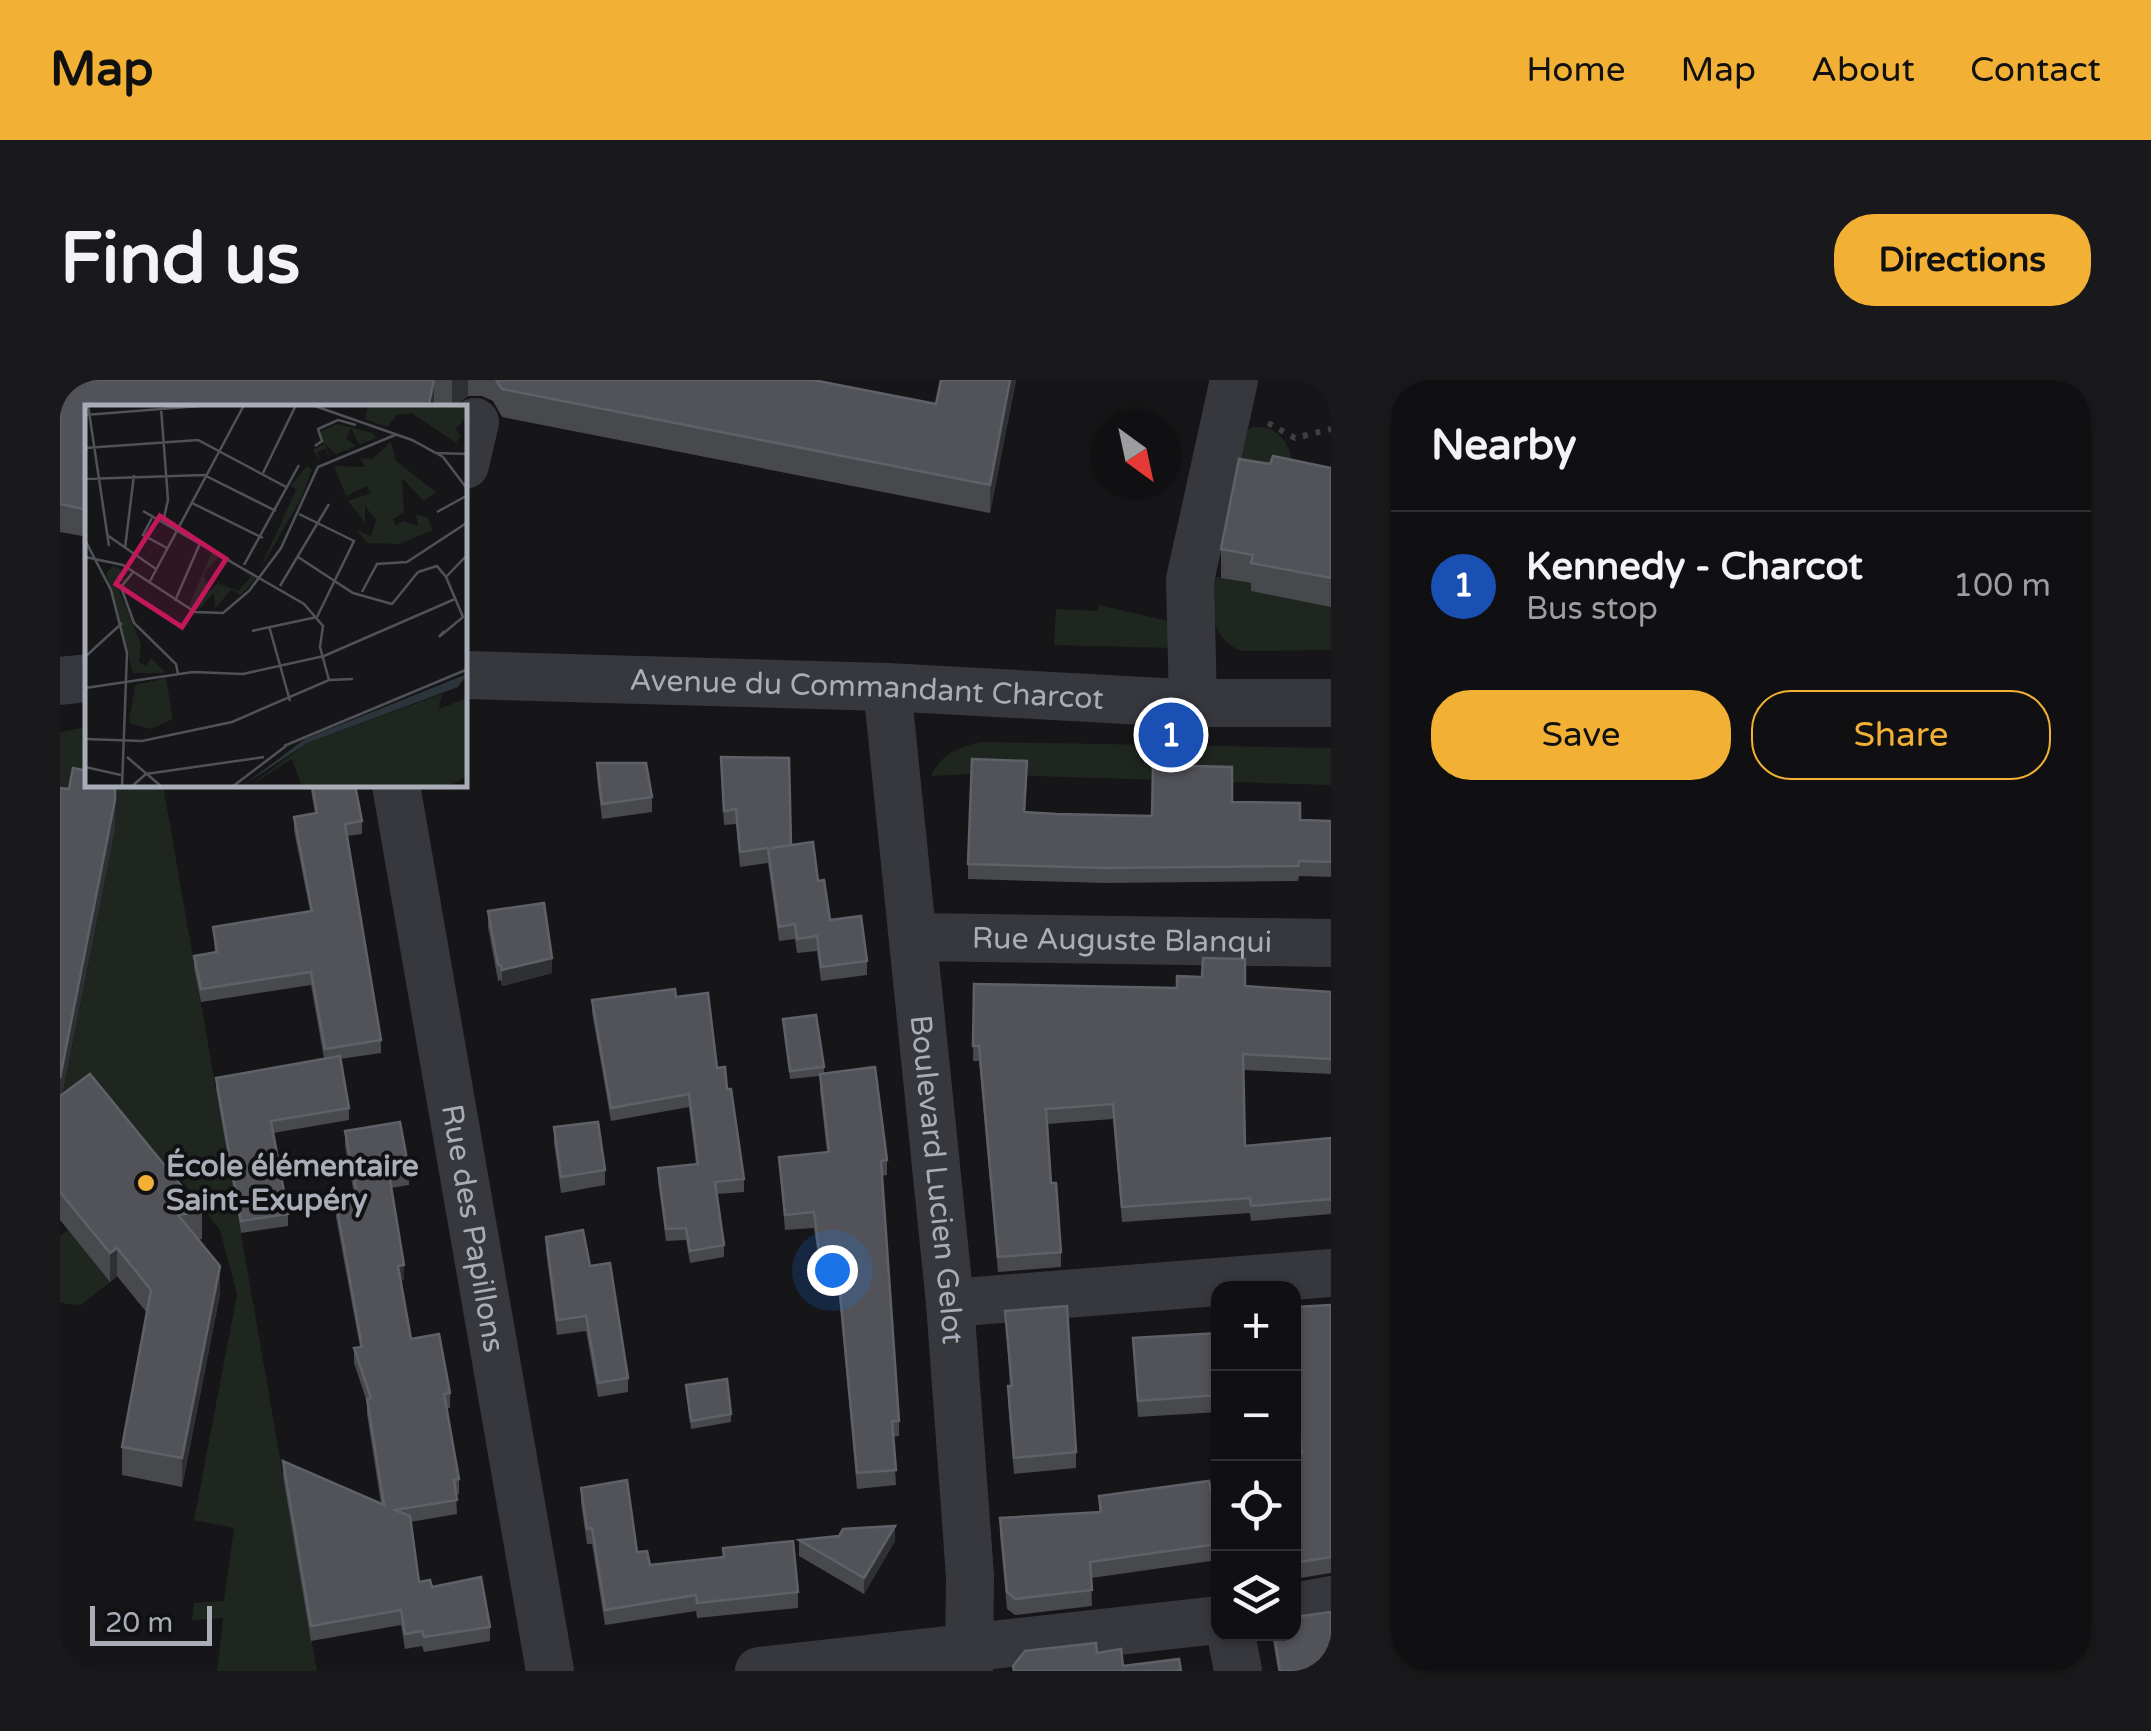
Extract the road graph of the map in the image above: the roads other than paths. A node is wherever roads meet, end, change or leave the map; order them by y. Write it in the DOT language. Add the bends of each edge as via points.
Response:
graph roads {
  1 [pos="1232,390"];
  2 [pos="468,676"];
  3 [pos="85,678"];
  4 [pos="60,681"];
  5 [pos="887,688"];
  6 [pos="1331,703"];
  7 [pos="1193,704"];
  8 [pos="397,788"];
  9 [pos="914,937"];
  10 [pos="1331,943"];
  11 [pos="1331,1272"];
  12 [pos="950,1303"];
  13 [pos="1331,1600"];
  14 [pos="1301,1606"];
  15 [pos="1211,1621"];
  16 [pos="1232,1641"];
  17 [pos="968,1660"];
  18 [pos="550,1671"];
  19 [pos="758,1671"];
  20 [pos="1238,1671"];
  1 -- 7 [label="street" via="1190,580"];
  2 -- 5 [label="street, Avenue du Commandant Charcot"];
  3 -- 4 [label="street"];
  5 -- 7 [label="street, Avenue du Commandant Charcot"];
  5 -- 9 [label="street, Boulevard Lucien Gelot"];
  6 -- 7 [label="street, Avenue du Commandant Charcot"];
  8 -- 18 [label="street, Rue des Papillons"];
  9 -- 10 [label="street, Rue Auguste Blanqui"];
  9 -- 12 [label="street, Boulevard Lucien Gelot"];
  11 -- 12 [label="street"];
  12 -- 17 [label="street, Boulevard Lucien Gelot" via="970,1576"];
  13 -- 14 [label="street"];
  15 -- 17 [label="street"];
  16 -- 20 [label="street"];
  17 -- 19 [label="street"];
}
